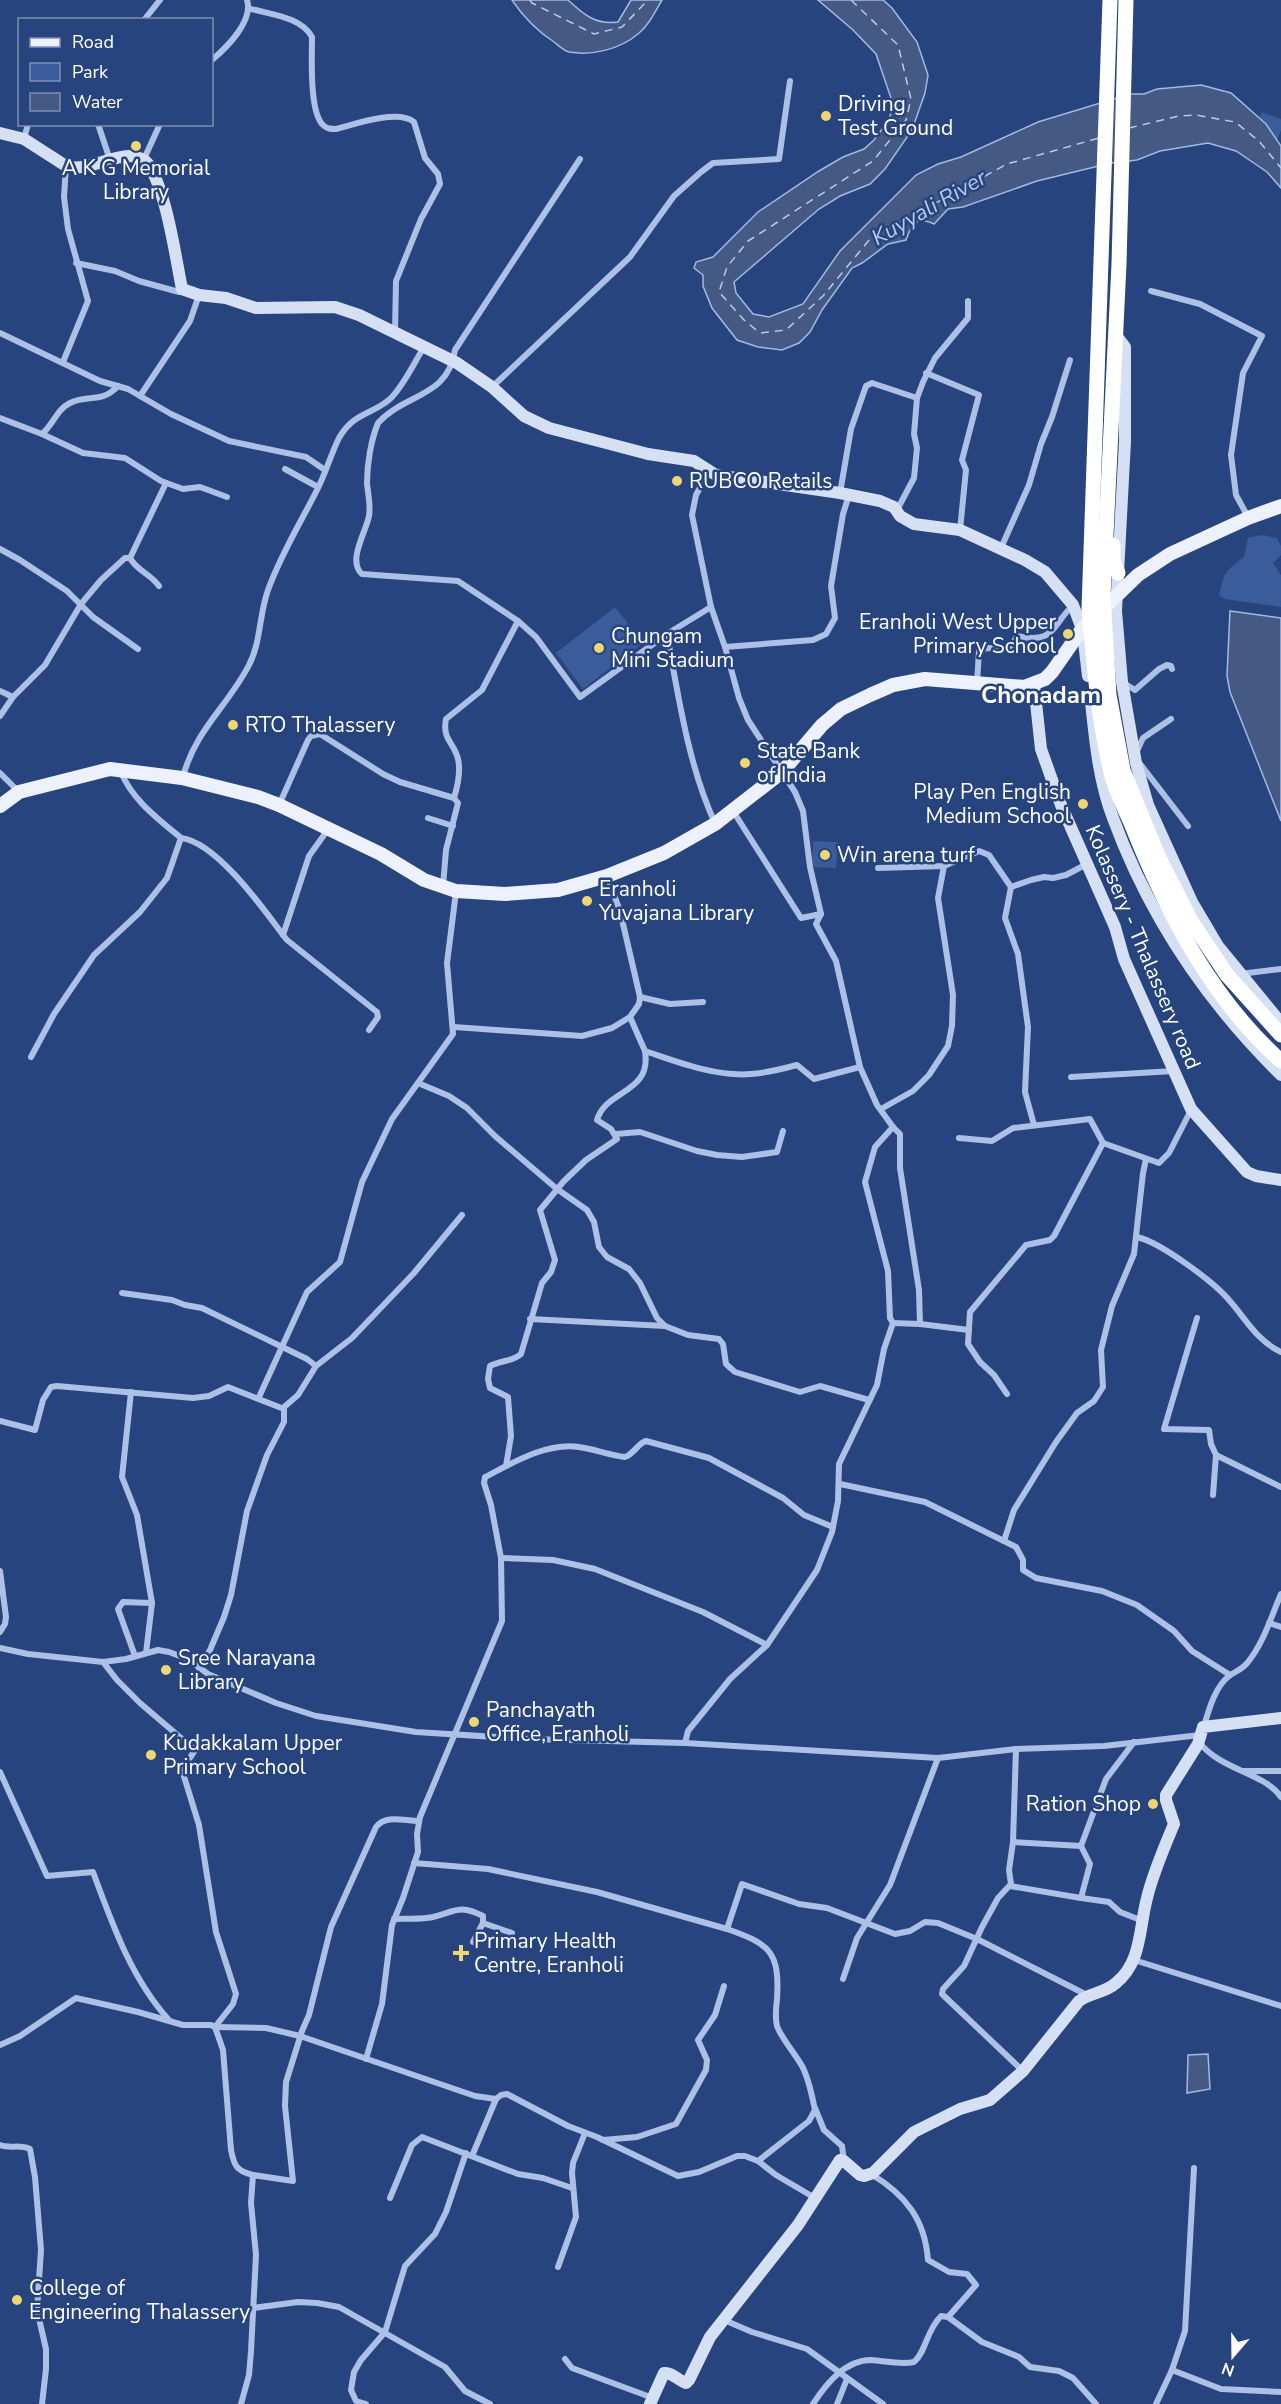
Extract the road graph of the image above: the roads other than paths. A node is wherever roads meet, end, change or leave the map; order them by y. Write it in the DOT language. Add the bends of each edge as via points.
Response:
graph roads {
  1 [pos="160,0"];
  2 [pos="247,0"];
  3 [pos="1110,0"];
  4 [pos="1127,4"];
  5 [pos="248,8"];
  6 [pos="146,18"];
  7 [pos="213,59"];
  8 [pos="790,81"];
  9 [pos="27,126"];
  10 [pos="99,126"];
  11 [pos="159,126"];
  12 [pos="0,133"];
  13 [pos="24,138"];
  14 [pos="144,159"];
  15 [pos="580,159"];
  16 [pos="110,160"];
  17 [pos="66,166"];
  18 [pos="76,263"];
  19 [pos="182,289"];
  20 [pos="1150,291"];
  21 [pos="199,295"];
  22 [pos="968,302"];
  23 [pos="394,332"];
  24 [pos="0,333"];
  25 [pos="1116,335"];
  26 [pos="424,345"];
  27 [pos="1099,345"];
  28 [pos="1070,360"];
  29 [pos="453,361"];
  30 [pos="63,362"];
  31 [pos="926,373"];
  32 [pos="118,386"];
  33 [pos="492,387"];
  34 [pos="140,396"];
  35 [pos="917,398"];
  36 [pos="0,418"];
  37 [pos="42,434"];
  38 [pos="285,469"];
  39 [pos="325,470"];
  40 [pos="710,471"];
  41 [pos="166,483"];
  42 [pos="318,487"];
  43 [pos="844,494"];
  44 [pos="227,497"];
  45 [pos="1281,506"];
  46 [pos="897,510"];
  47 [pos="1107,510"];
  48 [pos="1248,518"];
  49 [pos="960,530"];
  50 [pos="1091,540"];
  51 [pos="1001,548"];
  52 [pos="0,549"];
  53 [pos="130,558"];
  54 [pos="1118,573"];
  55 [pos="1084,579"];
  56 [pos="159,586"];
  57 [pos="1110,596"];
  58 [pos="81,604"];
  59 [pos="1073,605"];
  60 [pos="711,607"];
  61 [pos="518,621"];
  62 [pos="667,634"];
  63 [pos="1093,634"];
  64 [pos="725,646"];
  65 [pos="138,649"];
  66 [pos="1172,669"];
  67 [pos="1122,682"];
  68 [pos="978,684"];
  69 [pos="1034,684"];
  70 [pos="0,691"];
  71 [pos="13,697"];
  72 [pos="0,716"];
  73 [pos="1171,719"];
  74 [pos="1134,757"];
  75 [pos="120,770"];
  76 [pos="782,772"];
  77 [pos="0,773"];
  78 [pos="182,778"];
  79 [pos="19,792"];
  80 [pos="454,798"];
  81 [pos="279,805"];
  82 [pos="0,806"];
  83 [pos="733,811"];
  84 [pos="428,818"];
  85 [pos="715,824"];
  86 [pos="453,826"];
  87 [pos="1188,826"];
  88 [pos="329,828"];
  89 [pos="181,838"];
  90 [pos="1088,863"];
  91 [pos="944,866"];
  92 [pos="878,868"];
  93 [pos="607,876"];
  94 [pos="442,887"];
  95 [pos="1011,887"];
  96 [pos="456,891"];
  97 [pos="821,914"];
  98 [pos="283,935"];
  99 [pos="1281,969"];
  100 [pos="1240,975"];
  101 [pos="640,997"];
  102 [pos="704,1002"];
  103 [pos="630,1017"];
  104 [pos="1281,1023"];
  105 [pos="454,1027"];
  106 [pos="369,1030"];
  107 [pos="1281,1035"];
  108 [pos="645,1051"];
  109 [pos="31,1058"];
  110 [pos="1281,1061"];
  111 [pos="860,1067"];
  112 [pos="1175,1071"];
  113 [pos="1281,1075"];
  114 [pos="1071,1077"];
  115 [pos="418,1083"];
  116 [pos="881,1109"];
  117 [pos="1191,1109"];
  118 [pos="1034,1125"];
  119 [pos="893,1127"];
  120 [pos="783,1131"];
  121 [pos="616,1134"];
  122 [pos="959,1138"];
  123 [pos="1102,1143"];
  124 [pos="1146,1159"];
  125 [pos="1281,1180"];
  126 [pos="557,1189"];
  127 [pos="462,1215"];
  128 [pos="1137,1237"];
  129 [pos="122,1293"];
  130 [pos="1197,1318"];
  131 [pos="530,1319"];
  132 [pos="893,1323"];
  133 [pos="920,1324"];
  134 [pos="665,1326"];
  135 [pos="969,1330"];
  136 [pos="282,1346"];
  137 [pos="1281,1352"];
  138 [pos="316,1366"];
  139 [pos="131,1392"];
  140 [pos="1007,1394"];
  141 [pos="259,1397"];
  142 [pos="869,1400"];
  143 [pos="284,1408"];
  144 [pos="0,1421"];
  145 [pos="1216,1455"];
  146 [pos="506,1466"];
  147 [pos="840,1484"];
  148 [pos="1281,1487"];
  149 [pos="1212,1495"];
  150 [pos="833,1527"];
  151 [pos="1004,1541"];
  152 [pos="501,1558"];
  153 [pos="0,1571"];
  154 [pos="1281,1594"];
  155 [pos="152,1603"];
  156 [pos="1269,1623"];
  157 [pos="1281,1626"];
  158 [pos="0,1632"];
  159 [pos="767,1645"];
  160 [pos="0,1648"];
  161 [pos="146,1653"];
  162 [pos="135,1656"];
  163 [pos="103,1662"];
  164 [pos="199,1668"];
  165 [pos="1230,1675"];
  166 [pos="1281,1718"];
  167 [pos="456,1734"];
  168 [pos="1201,1735"];
  169 [pos="1134,1742"];
  170 [pos="685,1743"];
  171 [pos="1016,1749"];
  172 [pos="939,1758"];
  173 [pos="1239,1771"];
  174 [pos="1281,1771"];
  175 [pos="0,1772"];
  176 [pos="1281,1797"];
  177 [pos="419,1821"];
  178 [pos="1013,1842"];
  179 [pos="1081,1846"];
  180 [pos="414,1863"];
  181 [pos="1010,1886"];
  182 [pos="1080,1898"];
  183 [pos="394,1919"];
  184 [pos="1143,1921"];
  185 [pos="483,1923"];
  186 [pos="868,1923"];
  187 [pos="727,1929"];
  188 [pos="512,1933"];
  189 [pos="977,1939"];
  190 [pos="473,1942"];
  191 [pos="1134,1960"];
  192 [pos="843,1979"];
  193 [pos="724,1986"];
  194 [pos="1087,1995"];
  195 [pos="1281,2006"];
  196 [pos="168,2020"];
  197 [pos="215,2027"];
  198 [pos="300,2036"];
  199 [pos="0,2045"];
  200 [pos="366,2059"];
  201 [pos="1023,2071"];
  202 [pos="496,2099"];
  203 [pos="815,2108"];
  204 [pos="585,2133"];
  205 [pos="603,2140"];
  206 [pos="0,2145"];
  207 [pos="469,2154"];
  208 [pos="758,2161"];
  209 [pos="844,2161"];
  210 [pos="1194,2168"];
  211 [pos="871,2174"];
  212 [pos="253,2175"];
  213 [pos="572,2188"];
  214 [pos="390,2198"];
  215 [pos="815,2198"];
  216 [pos="558,2267"];
  217 [pos="253,2308"];
  218 [pos="948,2317"];
  219 [pos="724,2320"];
  220 [pos="385,2332"];
  221 [pos="565,2359"];
  222 [pos="1172,2370"];
  223 [pos="838,2373"];
  224 [pos="847,2379"];
  225 [pos="1281,2392"];
  226 [pos="651,2401"];
  227 [pos="42,2404"];
  228 [pos="241,2404"];
  229 [pos="366,2404"];
  230 [pos="489,2404"];
  231 [pos="813,2404"];
  232 [pos="837,2404"];
  233 [pos="883,2404"];
  234 [pos="1096,2404"];
  235 [pos="1156,2404"];
  1 -- 6 [label="street"];
  2 -- 5 [label="street"];
  3 -- 27 [label="highway"];
  4 -- 25 [label="highway"];
  5 -- 7 [label="street" via="236,37"];
  5 -- 23 [label="street" via="300,22 308,29 312,37 314,98 321,123 336,129 387,117 409,118 414,122 425,158 438,174 440,184 396,281"];
  8 -- 33 [label="street" via="779,159 713,163 701,172 674,196 630,257"];
  9 -- 13 [label="street"];
  10 -- 16 [label="street"];
  11 -- 14 [label="street"];
  12 -- 13 [label="main road"];
  13 -- 17 [label="main road"];
  14 -- 16 [label="main road" via="130,156"];
  14 -- 19 [label="main road" via="159,188"];
  15 -- 29 [label="street" via="454,351"];
  16 -- 17 [label="main road" via="89,166"];
  17 -- 18 [label="street" via="64,197"];
  18 -- 19 [label="street" via="115,271 167,290"];
  18 -- 30 [label="street" via="88,301"];
  19 -- 21 [label="main road"];
  20 -- 48 [label="street" via="1200,304 1262,336 1244,373 1231,455 1236,495"];
  21 -- 23 [label="main road" via="226,298 256,308 335,307"];
  21 -- 34 [label="street" via="189,321"];
  22 -- 31 [label="street" via="968,318"];
  23 -- 26 [label="main road"];
  24 -- 30 [label="street"];
  25 -- 47 [label="highway"];
  25 -- 54 [label="main road" via="1125,347"];
  26 -- 29 [label="main road"];
  26 -- 39 [label="street" via="391,398 348,424"];
  27 -- 50 [label="highway"];
  27 -- 55 [label="main road" via="1092,392"];
  28 -- 51 [label="street" via="1029,485"];
  29 -- 33 [label="main road"];
  29 -- 61 [label="street" via="442,381 382,418 374,433 368,483 370,504 359,545 358,569 362,574 458,581"];
  30 -- 32 [label="street"];
  31 -- 35 [label="street"];
  31 -- 49 [label="street" via="979,395 962,460 966,470"];
  32 -- 34 [label="street"];
  32 -- 37 [label="street" via="103,398 79,399 63,407"];
  33 -- 40 [label="main road" via="524,417 549,428 648,454 694,461"];
  34 -- 39 [label="street" via="229,441 306,458"];
  35 -- 43 [label="street" via="872,383 866,386 851,429"];
  35 -- 46 [label="street" via="914,478"];
  36 -- 37 [label="street"];
  37 -- 41 [label="street" via="83,453 125,458"];
  38 -- 42 [label="street"];
  39 -- 42 [label="street"];
  40 -- 43 [label="main road"];
  40 -- 60 [label="street" via="696,495 692,515"];
  41 -- 44 [label="street" via="183,489 206,488"];
  41 -- 53 [label="street"];
  42 -- 78 [label="street" via="268,590 251,661 195,743"];
  43 -- 46 [label="main road" via="880,501"];
  43 -- 64 [label="street" via="831,586 835,618 826,634 813,640"];
  45 -- 48 [label="main road"];
  46 -- 49 [label="main road" via="914,524"];
  47 -- 54 [label="highway"];
  47 -- 57 [label="highway"];
  48 -- 57 [label="main road" via="1170,554"];
  49 -- 51 [label="main road"];
  50 -- 55 [label="highway"];
  50 -- 63 [label="highway" via="1089,609"];
  51 -- 59 [label="main road" via="1045,572"];
  52 -- 58 [label="street" via="54,582"];
  53 -- 56 [label="street"];
  53 -- 58 [label="street" via="109,573"];
  54 -- 57 [label="main road"];
  55 -- 63 [label="main road"];
  57 -- 63 [label="highway"];
  57 -- 63 [label="main road"];
  57 -- 67 [label="main road" via="1116,611"];
  58 -- 65 [label="street"];
  58 -- 71 [label="street" via="45,665"];
  59 -- 63 [label="main road"];
  59 -- 68 [label="street" via="1045,636 1035,640 1017,636 1010,649 979,651"];
  60 -- 62 [label="street"];
  60 -- 64 [label="street"];
  61 -- 62 [label="street" via="536,636 580,697"];
  61 -- 80 [label="street" via="482,690 446,719 444,731 458,758"];
  62 -- 85 [label="street" via="699,784"];
  63 -- 69 [label="main road" via="1045,679"];
  63 -- 107 [label="highway" via="1123,770 1160,858 1191,921 1227,975"];
  63 -- 110 [label="highway" via="1096,698 1111,774 1143,855 1176,924 1217,986 1247,1027"];
  63 -- 113 [label="main road" via="1098,759 1112,817 1155,912 1185,960 1221,1011"];
  64 -- 76 [label="street" via="748,720"];
  66 -- 67 [label="street" via="1167,665 1159,669 1135,690"];
  67 -- 74 [label="main road"];
  68 -- 69 [label="main road"];
  68 -- 76 [label="main road" via="925,679 893,685 870,695 841,709 822,725"];
  69 -- 90 [label="main road, Kolassery - Thalassery road" via="1041,749"];
  70 -- 71 [label="street"];
  71 -- 72 [label="street"];
  73 -- 74 [label="street" via="1143,738"];
  74 -- 87 [label="street"];
  74 -- 100 [label="main road" via="1148,805 1192,902"];
  75 -- 78 [label="main road"];
  75 -- 79 [label="main road" via="110,769"];
  75 -- 89 [label="street" via="135,798"];
  76 -- 83 [label="main road"];
  76 -- 97 [label="street" via="803,811"];
  77 -- 79 [label="street"];
  78 -- 81 [label="main road"];
  79 -- 82 [label="main road"];
  80 -- 81 [label="street" via="383,774 320,734 308,740"];
  80 -- 86 [label="street" via="458,803"];
  81 -- 88 [label="main road"];
  83 -- 85 [label="main road"];
  83 -- 97 [label="street" via="801,918"];
  84 -- 86 [label="street"];
  85 -- 93 [label="main road" via="664,853"];
  86 -- 94 [label="street"];
  88 -- 94 [label="main road"];
  88 -- 98 [label="street" via="309,856"];
  89 -- 98 [label="street" via="196,844 226,867 252,893"];
  89 -- 109 [label="street" via="167,878 140,912 94,955 54,1014"];
  90 -- 95 [label="street" via="1066,875 1030,879"];
  90 -- 112 [label="main road, Kolassery - Thalassery road" via="1124,959"];
  91 -- 92 [label="street"];
  91 -- 95 [label="street" via="979,851 989,855"];
  91 -- 116 [label="street" via="938,898 953,995 948,1046 913,1091"];
  93 -- 96 [label="main road" via="558,890 505,894"];
  93 -- 101 [label="street" via="620,911"];
  94 -- 96 [label="main road"];
  95 -- 118 [label="street" via="1005,918 1018,954 1028,1028 1025,1092"];
  96 -- 105 [label="street" via="447,963"];
  97 -- 111 [label="street" via="816,924 836,962"];
  98 -- 106 [label="street" via="377,1012"];
  99 -- 100 [label="street"];
  100 -- 104 [label="main road"];
  101 -- 102 [label="street" via="670,1004"];
  101 -- 103 [label="street"];
  103 -- 105 [label="street" via="612,1028 582,1035"];
  103 -- 108 [label="street"];
  105 -- 115 [label="street"];
  108 -- 111 [label="street" via="730,1073 749,1074 797,1065 809,1076 821,1078"];
  108 -- 121 [label="street" via="644,1074 599,1113 597,1120"];
  111 -- 116 [label="street"];
  112 -- 114 [label="street"];
  112 -- 117 [label="main road, Kolassery - Thalassery road"];
  115 -- 126 [label="street" via="466,1108"];
  115 -- 136 [label="street" via="392,1119 362,1182 340,1262 307,1292"];
  116 -- 119 [label="street"];
  117 -- 124 [label="street" via="1164,1160 1159,1163"];
  117 -- 125 [label="main road, Kolassery - Thalassery road" via="1247,1172"];
  118 -- 122 [label="street" via="1013,1128 992,1141"];
  118 -- 123 [label="street" via="1090,1119"];
  119 -- 132 [label="street" via="875,1147 865,1182 888,1271"];
  119 -- 133 [label="street" via="900,1134 900,1168 919,1290"];
  120 -- 121 [label="street" via="777,1152 742,1157 698,1151 640,1132"];
  121 -- 126 [label="street" via="617,1139 586,1160"];
  123 -- 124 [label="street"];
  123 -- 135 [label="street" via="1054,1236 1026,1245 970,1312"];
  124 -- 128 [label="street"];
  126 -- 131 [label="street" via="540,1210 555,1260"];
  126 -- 134 [label="street" via="587,1210 599,1247 640,1283"];
  127 -- 138 [label="street" via="352,1338"];
  128 -- 137 [label="street" via="1172,1253 1224,1294 1266,1345"];
  128 -- 151 [label="street" via="1101,1350 1103,1387 1056,1442 1014,1510"];
  129 -- 136 [label="street" via="202,1308"];
  130 -- 145 [label="street" via="1164,1429 1209,1430"];
  131 -- 134 [label="street"];
  131 -- 146 [label="street" via="521,1354 514,1360 490,1366 490,1388 508,1397 511,1436"];
  132 -- 133 [label="street"];
  132 -- 142 [label="street" via="877,1385"];
  133 -- 135 [label="street"];
  134 -- 142 [label="street" via="688,1335 719,1339 726,1364 735,1372 800,1392 820,1386"];
  135 -- 140 [label="street" via="968,1344"];
  136 -- 138 [label="street"];
  136 -- 141 [label="street"];
  138 -- 143 [label="street" via="298,1395"];
  139 -- 141 [label="street" via="193,1398 228,1387"];
  139 -- 144 [label="street" via="51,1387 43,1400 35,1431"];
  139 -- 155 [label="street" via="122,1477 137,1515"];
  141 -- 143 [label="street"];
  142 -- 147 [label="street" via="842,1455"];
  143 -- 164 [label="street" via="284,1422 267,1455 247,1511 224,1617"];
  145 -- 148 [label="street"];
  145 -- 149 [label="street"];
  146 -- 150 [label="street" via="537,1453 576,1446 625,1457 646,1441 709,1458 783,1498 804,1515"];
  146 -- 152 [label="street" via="485,1477 484,1483"];
  147 -- 150 [label="street"];
  147 -- 151 [label="street" via="925,1502"];
  150 -- 159 [label="street" via="817,1570"];
  151 -- 165 [label="street" via="1016,1547 1023,1570 1036,1578 1095,1589 1137,1605 1174,1631 1192,1651"];
  152 -- 159 [label="street" via="553,1560 595,1569 704,1612"];
  152 -- 167 [label="street" via="502,1621"];
  153 -- 158 [label="street" via="6,1617"];
  154 -- 156 [label="street"];
  155 -- 161 [label="street"];
  155 -- 162 [label="street" via="123,1602 118,1609"];
  156 -- 157 [label="street"];
  156 -- 165 [label="street" via="1247,1665"];
  159 -- 170 [label="street" via="730,1678 688,1731"];
  160 -- 163 [label="street"];
  161 -- 162 [label="street"];
  161 -- 164 [label="street" via="169,1652"];
  162 -- 163 [label="street"];
  163 -- 197 [label="street" via="140,1703 195,1750 182,1770 196,1814 216,1932 236,1994"];
  164 -- 167 [label="street" via="316,1716 416,1732"];
  165 -- 168 [label="street" via="1216,1694"];
  166 -- 168 [label="main road"];
  167 -- 170 [label="street"];
  167 -- 177 [label="street"];
  168 -- 169 [label="street"];
  168 -- 173 [label="street" via="1214,1757"];
  168 -- 184 [label="main road" via="1166,1795 1174,1824 1147,1897"];
  169 -- 171 [label="street"];
  169 -- 179 [label="street" via="1106,1779"];
  170 -- 172 [label="street"];
  171 -- 172 [label="street"];
  171 -- 178 [label="street"];
  172 -- 186 [label="street" via="890,1885"];
  173 -- 174 [label="street"];
  173 -- 176 [label="street" via="1266,1784"];
  175 -- 196 [label="street" via="47,1876 93,1872 142,1988"];
  177 -- 180 [label="street"];
  177 -- 198 [label="street" via="388,1818 376,1827 331,1928 309,2016"];
  178 -- 179 [label="street"];
  178 -- 181 [label="street"];
  179 -- 182 [label="street" via="1090,1864"];
  180 -- 183 [label="street"];
  180 -- 187 [label="street" via="488,1869 597,1892"];
  181 -- 182 [label="street"];
  181 -- 189 [label="street" via="998,1898"];
  182 -- 184 [label="street" via="1109,1902 1120,1912"];
  183 -- 185 [label="street" via="433,1917 465,1908 483,1916"];
  183 -- 200 [label="street" via="382,2004"];
  184 -- 191 [label="main road"];
  185 -- 188 [label="street"];
  185 -- 190 [label="street"];
  186 -- 187 [label="street" via="742,1884"];
  186 -- 189 [label="street" via="895,1934 925,1922 938,1923"];
  186 -- 192 [label="street" via="857,1938"];
  187 -- 203 [label="street" via="750,1937 774,1958 778,1973 777,2028 803,2068"];
  189 -- 194 [label="street"];
  189 -- 201 [label="street" via="942,1994"];
  191 -- 194 [label="main road" via="1117,1983"];
  191 -- 195 [label="street"];
  193 -- 205 [label="street" via="715,2015 698,2040 707,2060 706,2070 675,2124 637,2137"];
  194 -- 201 [label="main road"];
  196 -- 197 [label="street"];
  196 -- 199 [label="street" via="76,1998"];
  197 -- 198 [label="street" via="266,2028"];
  197 -- 212 [label="street" via="223,2050 234,2166"];
  198 -- 200 [label="street"];
  198 -- 212 [label="street" via="286,2082 293,2181"];
  200 -- 202 [label="street" via="475,2096"];
  201 -- 211 [label="main road" via="990,2100 960,2109 914,2132"];
  202 -- 204 [label="street" via="501,2095 516,2097"];
  202 -- 207 [label="street"];
  203 -- 208 [label="street" via="809,2121"];
  203 -- 209 [label="street" via="824,2130 842,2146"];
  204 -- 205 [label="street"];
  204 -- 213 [label="street" via="573,2163"];
  205 -- 208 [label="street" via="678,2176 714,2167 737,2156"];
  206 -- 227 [label="street" via="30,2149 41,2250 37,2310 46,2349"];
  207 -- 213 [label="street" via="518,2174"];
  207 -- 214 [label="street" via="423,2137 419,2139 412,2145"];
  207 -- 220 [label="street" via="435,2234 405,2266"];
  208 -- 215 [label="street"];
  209 -- 211 [label="main road" via="860,2175"];
  209 -- 215 [label="main road" via="840,2160"];
  210 -- 222 [label="street" via="1185,2331"];
  211 -- 218 [label="street" via="914,2211 927,2238 928,2260 949,2272 967,2274 976,2285"];
  212 -- 217 [label="street"];
  213 -- 216 [label="street" via="576,2217"];
  215 -- 219 [label="main road"];
  217 -- 220 [label="street" via="298,2302 339,2307"];
  217 -- 228 [label="street" via="249,2375"];
  218 -- 223 [label="street" via="941,2316 930,2329 914,2362 869,2360"];
  218 -- 234 [label="street" via="982,2342 1019,2357 1030,2367 1059,2371 1073,2378"];
  219 -- 223 [label="street" via="807,2349"];
  219 -- 226 [label="main road" via="710,2337 689,2380 686,2383 664,2373"];
  220 -- 229 [label="street" via="354,2372 351,2390 356,2401"];
  220 -- 230 [label="street" via="445,2367 465,2391"];
  221 -- 226 [label="street" via="572,2368"];
  222 -- 225 [label="street" via="1221,2389"];
  222 -- 235 [label="street"];
  223 -- 224 [label="street"];
  223 -- 231 [label="street"];
  224 -- 232 [label="street"];
  224 -- 233 [label="street"];
}
